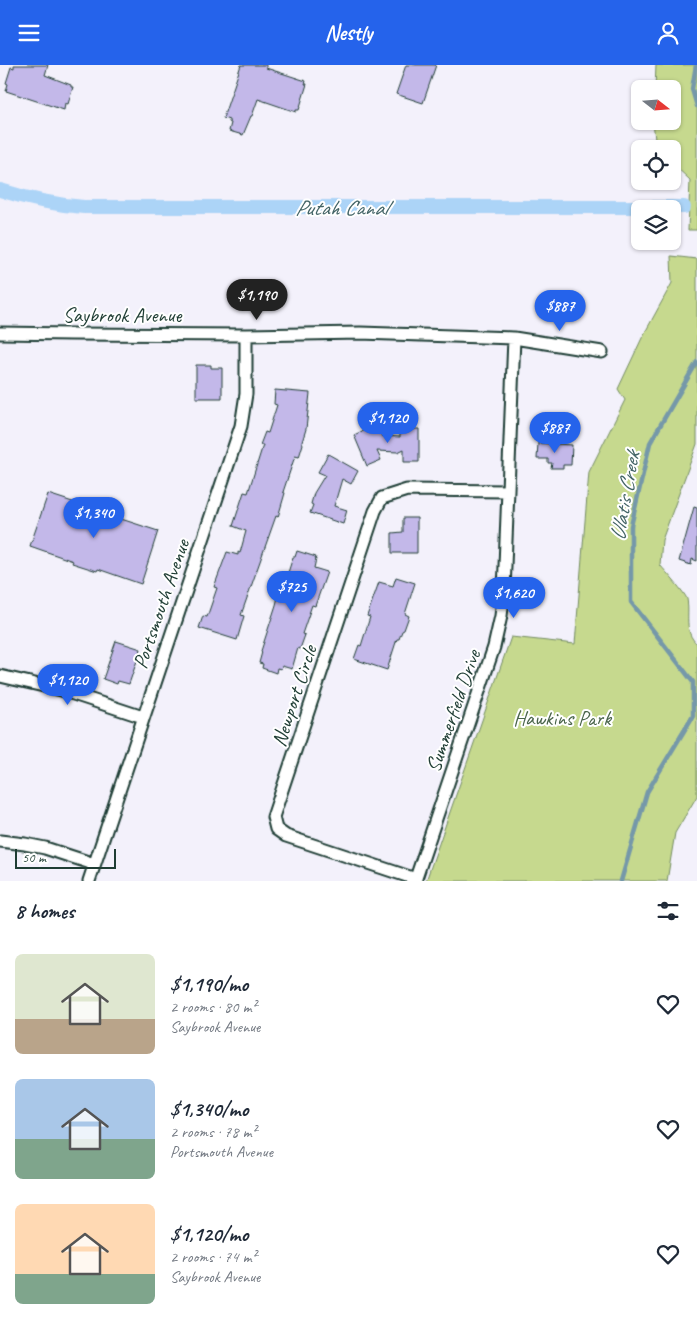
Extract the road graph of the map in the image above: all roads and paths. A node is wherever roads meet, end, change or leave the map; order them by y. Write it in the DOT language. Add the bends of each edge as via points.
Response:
graph roads {
  1 [pos="0,333"];
  2 [pos="246,335"];
  3 [pos="514,338"];
  4 [pos="602,352"];
  5 [pos="508,491"];
  6 [pos="0,676"];
  7 [pos="143,717"];
  8 [pos="0,841"];
  9 [pos="94,865"];
  10 [pos="416,880"];
  11 [pos="89,881"];
  1 -- 2 [label="street, Saybrook Avenue"];
  2 -- 3 [label="street, Saybrook Avenue" via="360,333"];
  2 -- 7 [label="street, Portsmouth Avenue" via="246,394 241,426"];
  3 -- 4 [label="street, Saybrook Avenue"];
  3 -- 5 [label="street, Summerfield Drive"];
  5 -- 10 [label="street, Summerfield Drive" via="504,591 494,647"];
  5 -- 10 [label="street, Newport Circle" via="406,490 382,498 273,817 276,829 286,836"];
  6 -- 7 [label="street" via="61,690"];
  7 -- 9 [label="street, Portsmouth Avenue"];
  8 -- 9 [label="street" via="45,848"];
  9 -- 11 [label="street, Portsmouth Avenue"];
}
